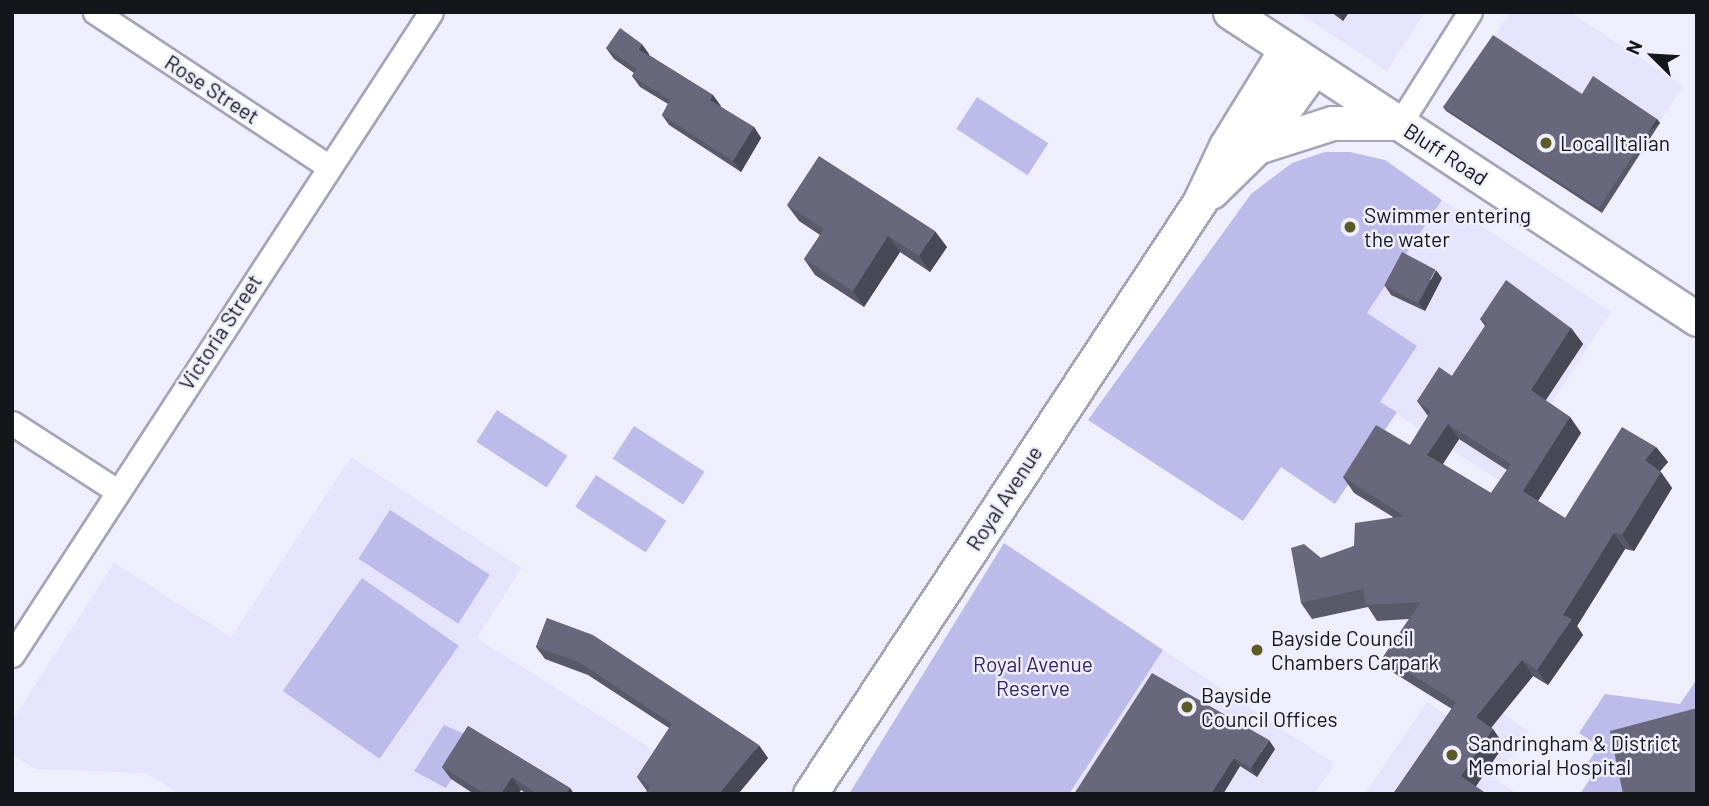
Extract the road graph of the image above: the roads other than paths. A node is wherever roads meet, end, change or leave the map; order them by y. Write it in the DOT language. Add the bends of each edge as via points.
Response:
graph roads {
  1 [pos="95,12"];
  2 [pos="431,12"];
  3 [pos="1230,12"];
  4 [pos="1470,12"];
  5 [pos="1286,50"];
  6 [pos="1314,68"];
  7 [pos="1400,123"];
  8 [pos="1257,147"];
  9 [pos="328,167"];
  10 [pos="1199,203"];
  11 [pos="1697,319"];
  12 [pos="12,423"];
  13 [pos="117,491"];
  14 [pos="12,655"];
  15 [pos="810,794"];
  1 -- 9 [label="street, Rose Street"];
  2 -- 9 [label="street, Victoria Street"];
  3 -- 5 [label="street, Bluff Road"];
  4 -- 7 [label="street"];
  5 -- 6 [label="street, Bluff Road"];
  5 -- 10 [label="street, Royal Avenue" via="1226,146"];
  6 -- 7 [label="street, Bluff Road"];
  6 -- 8 [label="street, Royal Avenue"];
  7 -- 8 [label="street" via="1332,123"];
  7 -- 11 [label="street, Bluff Road"];
  8 -- 10 [label="street, Royal Avenue"];
  9 -- 13 [label="street, Victoria Street"];
  10 -- 15 [label="street, Royal Avenue"];
  12 -- 13 [label="street"];
  13 -- 14 [label="street, Victoria Street"];
}
